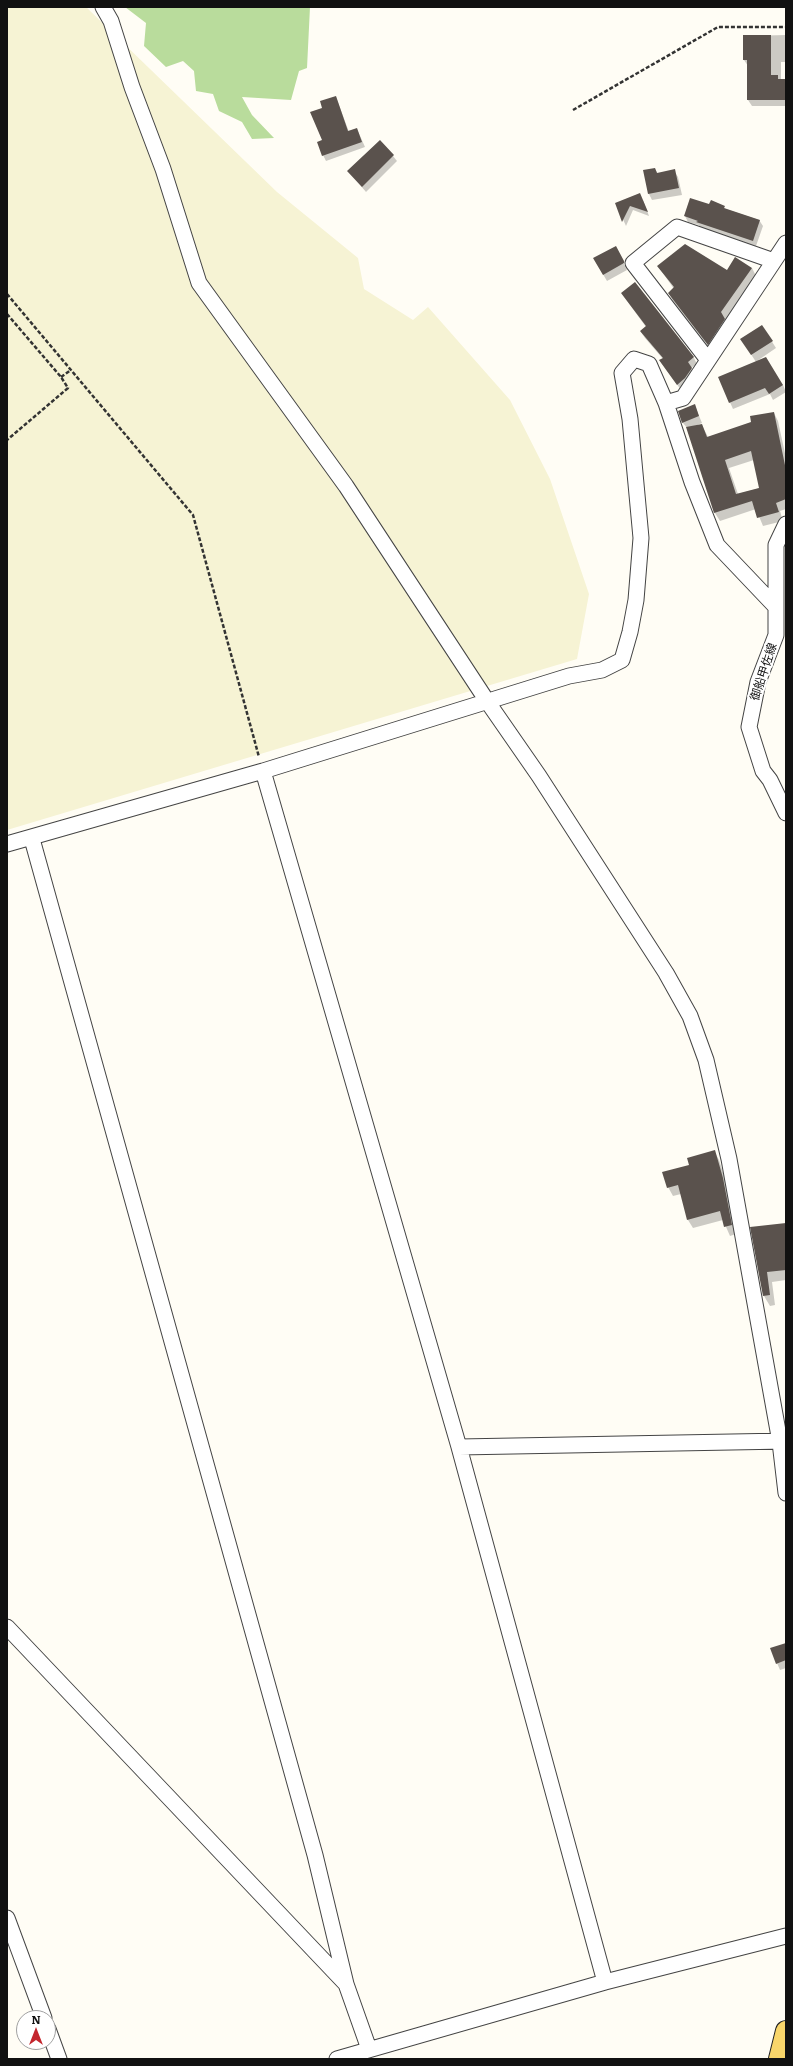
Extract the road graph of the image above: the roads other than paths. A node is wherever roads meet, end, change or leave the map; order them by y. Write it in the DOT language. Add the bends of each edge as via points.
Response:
graph roads {
  1 [pos="103,7"];
  2 [pos="786,243"];
  3 [pos="774,261"];
  4 [pos="708,360"];
  5 [pos="666,403"];
  6 [pos="786,524"];
  7 [pos="778,602"];
  8 [pos="486,701"];
  9 [pos="263,771"];
  10 [pos="786,813"];
  11 [pos="32,839"];
  12 [pos="7,844"];
  13 [pos="783,1442"];
  14 [pos="459,1447"];
  15 [pos="786,1493"];
  16 [pos="7,1627"];
  17 [pos="7,1918"];
  18 [pos="786,1936"];
  19 [pos="605,1982"];
  20 [pos="346,1984"];
  21 [pos="41,2010"];
  22 [pos="786,2030"];
  23 [pos="369,2050"];
  24 [pos="337,2059"];
  25 [pos="779,2059"];
  1 -- 8 [label="street" via="112,21 199,283 346,486"];
  2 -- 3 [label="street"];
  3 -- 4 [label="street"];
  3 -- 4 [label="street" via="677,227 634,263"];
  4 -- 5 [label="street" via="683,398"];
  5 -- 7 [label="street" via="692,482 717,544"];
  5 -- 8 [label="street" via="649,364 634,359 622,372 630,419 641,538 636,600 622,660 602,670 569,676"];
  6 -- 7 [label="street, 御船甲佐線" via="776,545"];
  7 -- 10 [label="street, 御船甲佐線" via="776,635 758,682 749,727 763,771"];
  8 -- 9 [label="street"];
  8 -- 13 [label="street" via="539,776 666,973 690,1016 706,1060 729,1159"];
  9 -- 11 [label="street"];
  9 -- 14 [label="street"];
  11 -- 12 [label="street"];
  11 -- 20 [label="street" via="315,1855"];
  13 -- 14 [label="street"];
  13 -- 15 [label="street"];
  14 -- 19 [label="street"];
  16 -- 20 [label="street"];
  17 -- 21 [label="street"];
  18 -- 19 [label="street"];
  19 -- 23 [label="street"];
  20 -- 23 [label="street"];
  22 -- 25 [label="main road"];
  23 -- 24 [label="street"];
}
